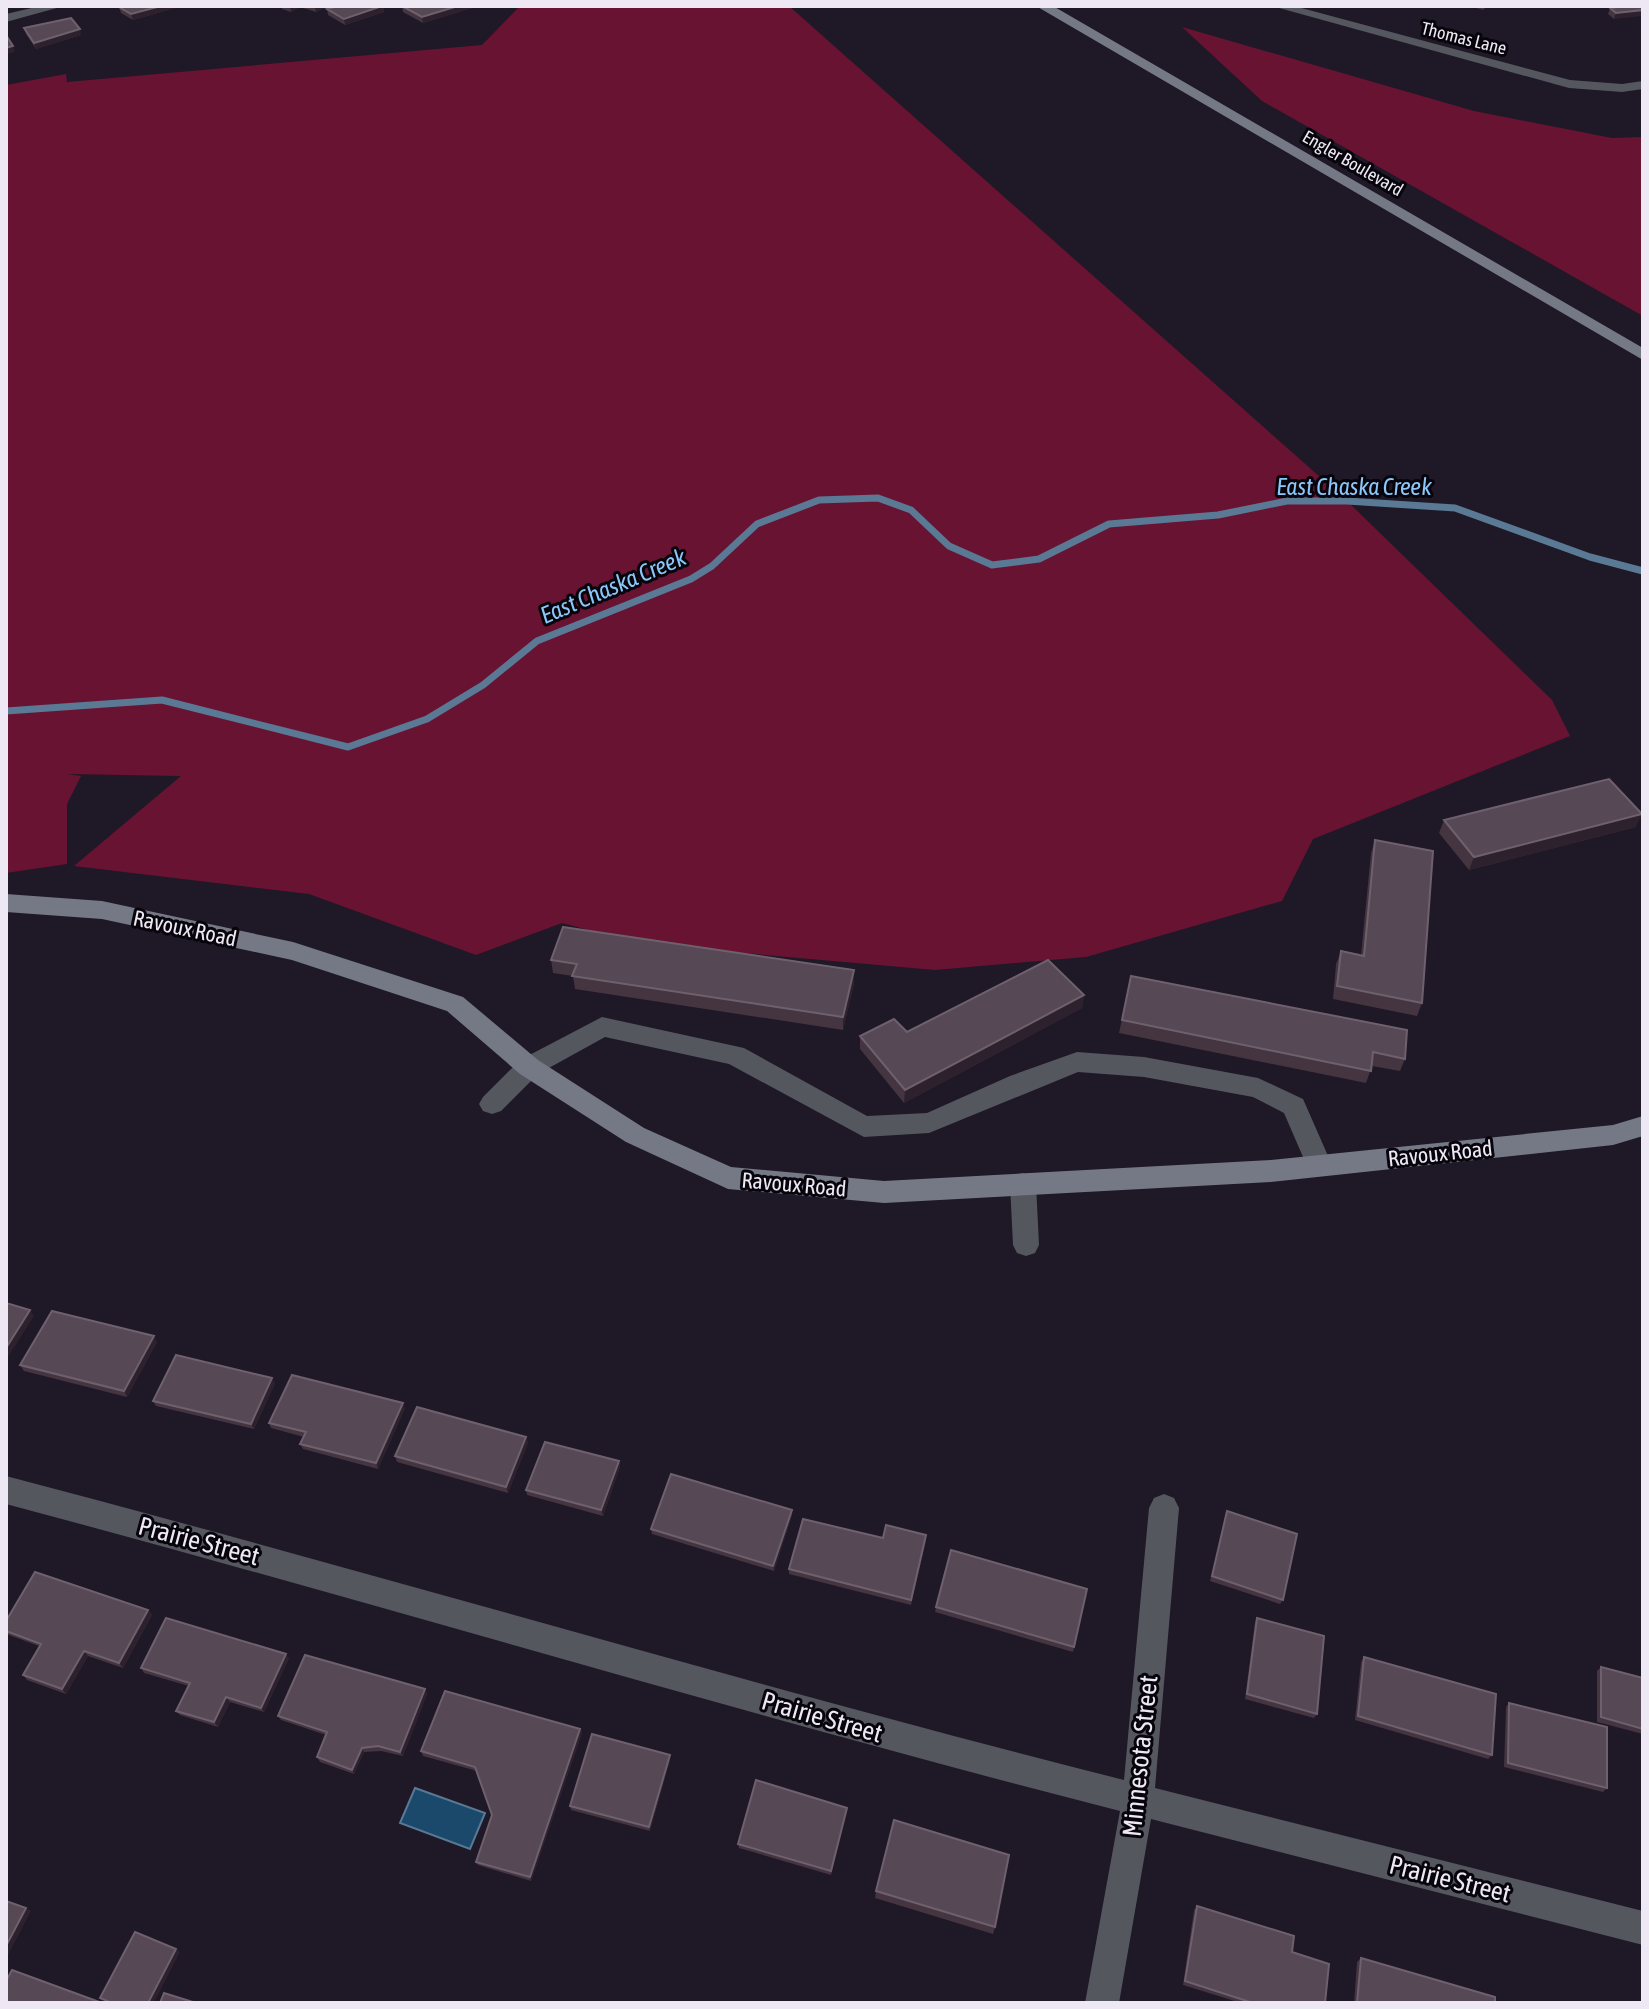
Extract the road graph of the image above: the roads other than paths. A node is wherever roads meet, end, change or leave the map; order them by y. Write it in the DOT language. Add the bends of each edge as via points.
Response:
graph roads {
  1 [pos="57,6"];
  2 [pos="1043,6"];
  3 [pos="1279,6"];
  4 [pos="6,18"];
  5 [pos="1643,85"];
  6 [pos="1643,355"];
  7 [pos="6,903"];
  8 [pos="529,1067"];
  9 [pos="492,1104"];
  10 [pos="1643,1126"];
  11 [pos="1319,1165"];
  12 [pos="1023,1184"];
  13 [pos="1026,1245"];
  14 [pos="6,1490"];
  15 [pos="1164,1508"];
  16 [pos="1138,1800"];
  17 [pos="1643,1928"];
  18 [pos="1102,2003"];
  1 -- 4 [label="street"];
  2 -- 6 [label="street, Engler Boulevard"];
  3 -- 5 [label="street, Thomas Lane" via="1569,84"];
  7 -- 8 [label="street, Ravoux Road" via="102,910 293,951 455,1004"];
  8 -- 9 [label="street"];
  8 -- 11 [label="street" via="602,1027 735,1055 864,1127 929,1123 1077,1062 1144,1067 1258,1088 1294,1106"];
  8 -- 12 [label="street, Ravoux Road" via="635,1135 728,1178 884,1192"];
  10 -- 11 [label="street, Ravoux Road" via="1613,1135"];
  11 -- 12 [label="street, Ravoux Road"];
  12 -- 13 [label="street"];
  14 -- 16 [label="street, Prairie Street" via="891,1737"];
  15 -- 16 [label="street, Minnesota Street"];
  16 -- 17 [label="street, Prairie Street"];
  16 -- 18 [label="street, Minnesota Street"];
}
